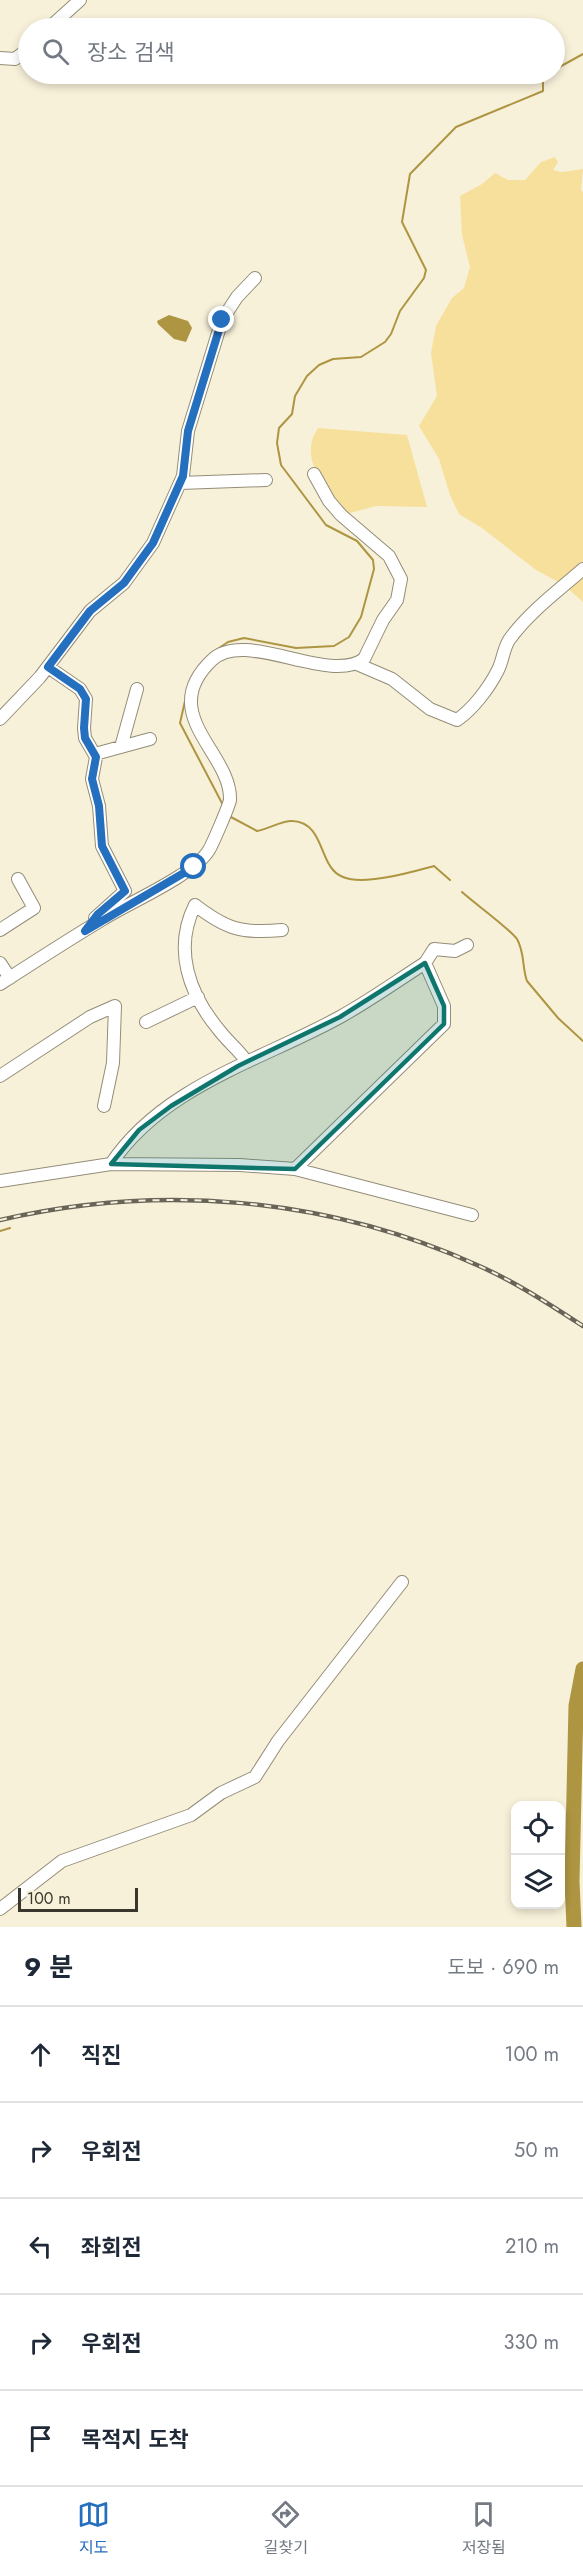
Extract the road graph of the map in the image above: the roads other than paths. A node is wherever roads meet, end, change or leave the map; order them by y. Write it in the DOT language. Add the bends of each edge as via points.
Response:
graph roads {
  1 [pos="80,0"];
  2 [pos="60,18"];
  3 [pos="18,57"];
  4 [pos="0,58"];
  5 [pos="255,278"];
  6 [pos="314,474"];
  7 [pos="266,480"];
  8 [pos="180,483"];
  9 [pos="583,569"];
  10 [pos="357,664"];
  11 [pos="48,667"];
  12 [pos="137,689"];
  13 [pos="0,719"];
  14 [pos="150,739"];
  15 [pos="121,747"];
  16 [pos="94,754"];
  17 [pos="18,879"];
  18 [pos="0,930"];
  19 [pos="282,930"];
  20 [pos="85,931"];
  21 [pos="467,945"];
  22 [pos="0,963"];
  23 [pos="425,963"];
  24 [pos="5,981"];
  25 [pos="198,997"];
  26 [pos="146,1022"];
  27 [pos="247,1062"];
  28 [pos="0,1076"];
  29 [pos="105,1106"];
  30 [pos="111,1164"];
  31 [pos="295,1169"];
  32 [pos="0,1181"];
  33 [pos="472,1215"];
  34 [pos="402,1582"];
  35 [pos="0,1909"];
  1 -- 2 [label="street"];
  3 -- 4 [label="street"];
  5 -- 8 [label="street" via="222,320 188,431"];
  6 -- 10 [label="street" via="341,515 389,555 401,579 397,600 364,659"];
  7 -- 8 [label="street"];
  8 -- 11 [label="street" via="153,543 124,583 90,611"];
  9 -- 10 [label="street" via="543,603 510,639 499,670 466,714 457,720 430,709 392,679"];
  10 -- 20 [label="street" via="345,667 237,651 214,658 200,676 192,706 199,734 214,757 230,801 208,852 194,867"];
  11 -- 13 [label="street"];
  11 -- 16 [label="street" via="80,689 86,699 85,738"];
  12 -- 15 [label="street"];
  14 -- 15 [label="street"];
  15 -- 16 [label="street"];
  16 -- 20 [label="street" via="92,779 102,846 125,891"];
  17 -- 18 [label="street" via="34,908"];
  19 -- 25 [label="street" via="232,929 218,924 195,905 182,952"];
  20 -- 24 [label="street"];
  21 -- 23 [label="street" via="455,951 434,949"];
  22 -- 24 [label="street"];
  23 -- 27 [label="street" via="340,1017"];
  23 -- 31 [label="street" via="444,1006 444,1024"];
  25 -- 26 [label="street"];
  25 -- 27 [label="street" via="220,1032"];
  27 -- 30 [label="street" via="171,1106 133,1137"];
  28 -- 29 [label="street" via="90,1017 115,1006 113,1064"];
  30 -- 31 [label="street"];
  30 -- 32 [label="street"];
  31 -- 33 [label="street"];
  34 -- 35 [label="street" via="255,1777 221,1793 191,1815 62,1861"];
}
